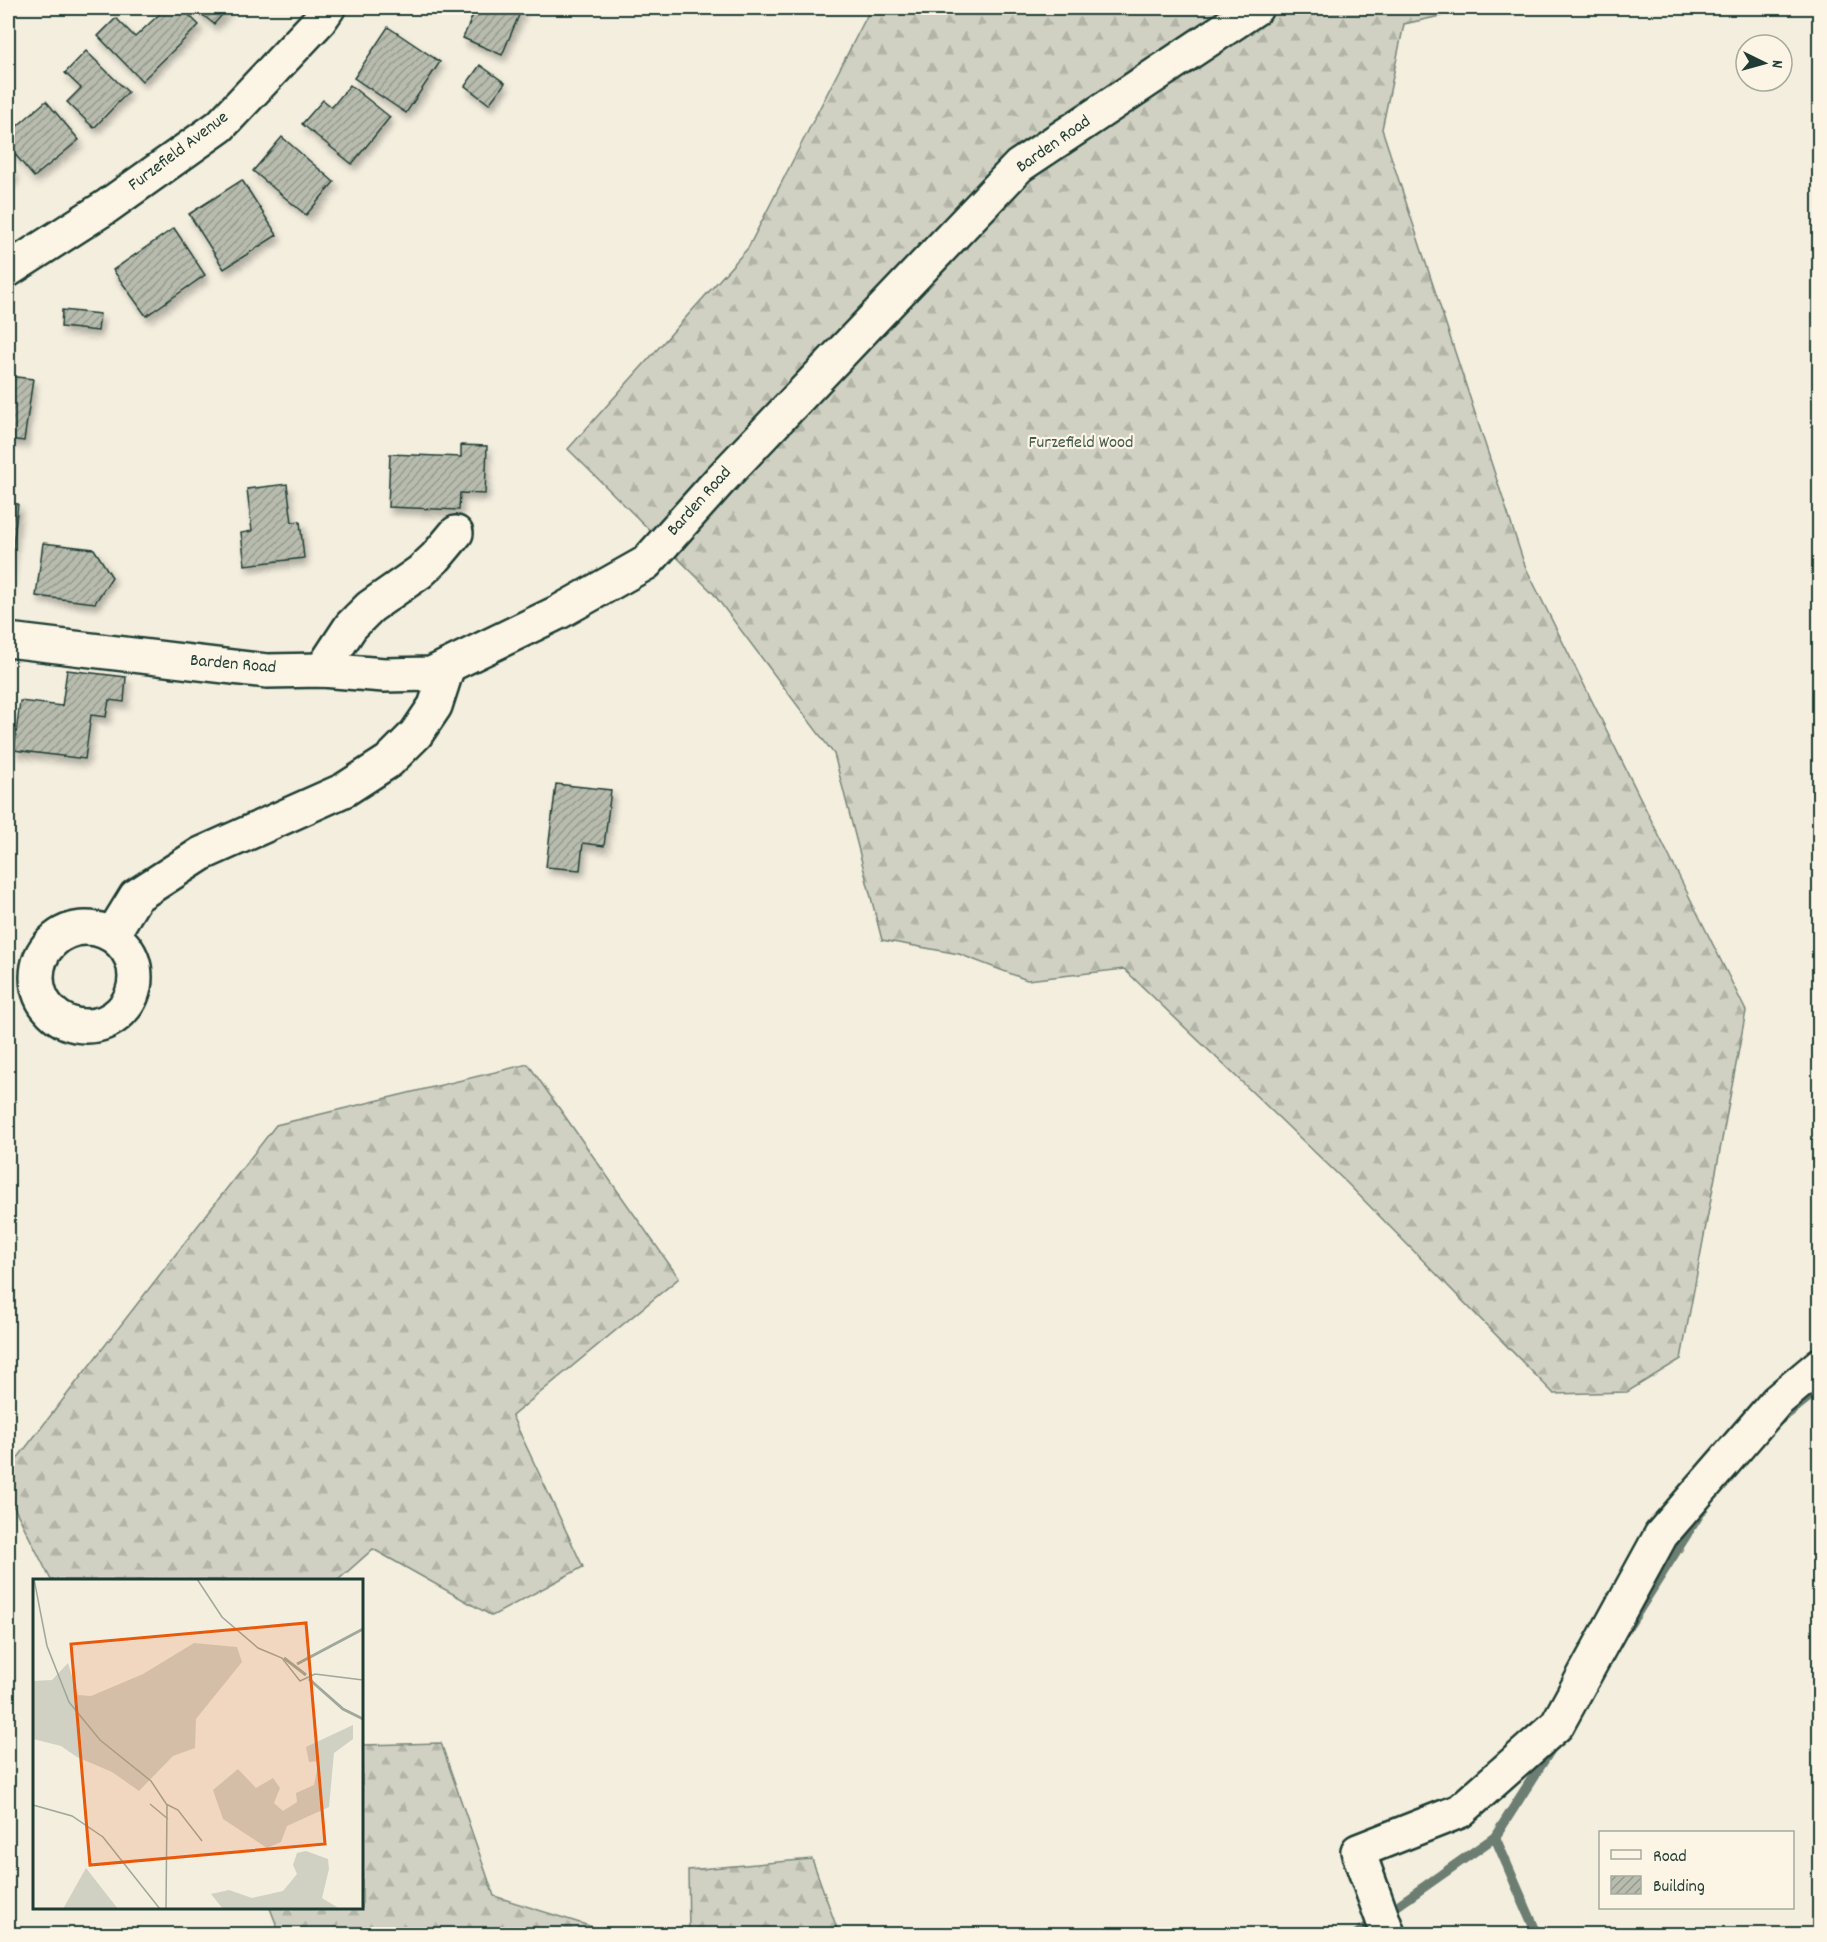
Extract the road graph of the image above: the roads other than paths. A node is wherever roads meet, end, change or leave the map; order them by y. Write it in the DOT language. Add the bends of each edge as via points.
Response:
graph roads {
  1 [pos="328,8"];
  2 [pos="1256,8"];
  3 [pos="8,270"];
  4 [pos="456,533"];
  5 [pos="8,640"];
  6 [pos="448,666"];
  7 [pos="322,670"];
  8 [pos="112,935"];
  9 [pos="1820,1365"];
  10 [pos="1388,1935"];
  1 -- 3 [label="street, Furzefield Avenue" via="220,126"];
  2 -- 6 [label="street, Barden Road" via="1019,166 646,563 559,612"];
  4 -- 7 [label="street" via="420,572 370,607 351,626"];
  5 -- 7 [label="street, Barden Road" via="267,670"];
  6 -- 7 [label="street, Barden Road" via="431,674"];
  6 -- 8 [label="street" via="435,706 416,734 389,761 344,790 201,854 136,896"];
  9 -- 10 [label="street" via="1777,1401 1661,1535 1557,1725 1460,1811 1358,1851"];
}
